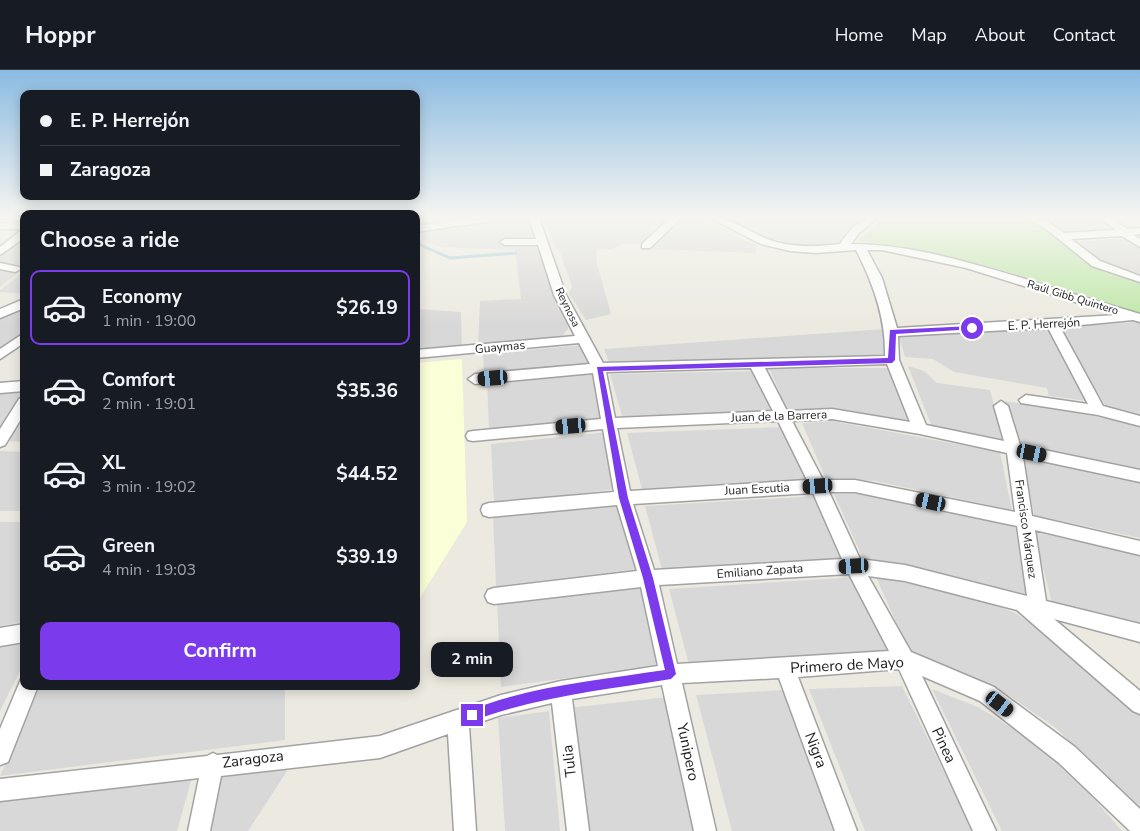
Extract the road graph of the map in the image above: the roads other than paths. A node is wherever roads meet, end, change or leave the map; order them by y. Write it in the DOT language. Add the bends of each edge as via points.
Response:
graph roads {
  1 [pos="546,254"];
  2 [pos="862,254"];
  3 [pos="917,254"];
  4 [pos="1082,254"];
  5 [pos="0,266"];
  6 [pos="15,269"];
  7 [pos="1140,279"];
  8 [pos="20,305"];
  9 [pos="0,314"];
  10 [pos="1138,317"];
  11 [pos="1052,324"];
  12 [pos="892,332"];
  13 [pos="583,339"];
  14 [pos="20,340"];
  15 [pos="420,354"];
  16 [pos="0,355"];
  17 [pos="892,360"];
  18 [pos="756,364"];
  19 [pos="599,368"];
  20 [pos="475,380"];
  21 [pos="20,386"];
  22 [pos="0,388"];
  23 [pos="1026,400"];
  24 [pos="1001,406"];
  25 [pos="20,408"];
  26 [pos="1098,410"];
  27 [pos="782,416"];
  28 [pos="1140,421"];
  29 [pos="610,423"];
  30 [pos="920,429"];
  31 [pos="473,436"];
  32 [pos="0,441"];
  33 [pos="1014,449"];
  34 [pos="1140,476"];
  35 [pos="818,486"];
  36 [pos="623,498"];
  37 [pos="489,510"];
  38 [pos="1026,521"];
  39 [pos="1140,548"];
  40 [pos="854,566"];
  41 [pos="648,578"];
  42 [pos="494,596"];
  43 [pos="1030,606"];
  44 [pos="1140,633"];
  45 [pos="20,634"];
  46 [pos="0,637"];
  47 [pos="904,659"];
  48 [pos="785,668"];
  49 [pos="671,674"];
  50 [pos="26,690"];
  51 [pos="561,691"];
  52 [pos="1140,704"];
  53 [pos="501,705"];
  54 [pos="458,720"];
  55 [pos="0,754"];
  56 [pos="213,764"];
  57 [pos="0,790"];
  58 [pos="1140,826"];
  59 [pos="199,831"];
  60 [pos="465,831"];
  61 [pos="578,831"];
  62 [pos="705,831"];
  63 [pos="846,831"];
  64 [pos="985,831"];
  1 -- 13 [label="street, Reynosa" via="560,296"];
  2 -- 12 [label="street" via="876,278"];
  3 -- 10 [label="street, Raúl Gibb Quintero" via="970,266"];
  4 -- 7 [label="street" via="1099,265"];
  5 -- 6 [label="street"];
  8 -- 9 [label="street"];
  10 -- 11 [label="street, E. P. Herrejón"];
  11 -- 12 [label="street, E. P. Herrejón"];
  11 -- 26 [label="street"];
  12 -- 17 [label="street"];
  13 -- 15 [label="street, Guaymas"];
  13 -- 19 [label="street, Reynosa"];
  14 -- 16 [label="street"];
  17 -- 18 [label="street"];
  17 -- 30 [label="street"];
  18 -- 19 [label="street"];
  18 -- 27 [label="street, Pinea"];
  19 -- 20 [label="street"];
  19 -- 29 [label="street, Reynosa"];
  21 -- 22 [label="street"];
  23 -- 26 [label="street"];
  24 -- 33 [label="street, Francisco Márquez"];
  25 -- 32 [label="street"];
  26 -- 28 [label="street"];
  27 -- 29 [label="street, Juan de la Barrera"];
  27 -- 30 [label="street, Juan de la Barrera" via="832,414"];
  27 -- 35 [label="street, Pinea"];
  29 -- 31 [label="street, Juan de la Barrera"];
  29 -- 36 [label="street, Reynosa"];
  30 -- 33 [label="street, Juan de la Barrera"];
  33 -- 34 [label="street, Juan de la Barrera"];
  33 -- 38 [label="street, Francisco Márquez"];
  35 -- 36 [label="street, Juan Escutia"];
  35 -- 38 [label="street, Juan Escutia" via="855,486"];
  35 -- 40 [label="street, Pinea"];
  36 -- 37 [label="street, Juan Escutia"];
  36 -- 41 [label="street, Yunipero"];
  38 -- 39 [label="street, Juan Escutia"];
  38 -- 43 [label="street, Francisco Márquez"];
  40 -- 41 [label="street, Emiliano Zapata"];
  40 -- 43 [label="street, Emiliano Zapata" via="905,573"];
  40 -- 47 [label="street, Pinea"];
  41 -- 42 [label="street, Emiliano Zapata"];
  41 -- 49 [label="street, Yunipero"];
  43 -- 44 [label="street, Emiliano Zapata"];
  43 -- 52 [label="street, Emiliano Zapata"];
  45 -- 46 [label="street"];
  47 -- 48 [label="street, Primero de Mayo"];
  47 -- 58 [label="street, Primero de Mayo" via="987,694 1067,755"];
  47 -- 64 [label="street, Pinea"];
  48 -- 49 [label="street, Primero de Mayo"];
  48 -- 63 [label="street, Nigra"];
  49 -- 51 [label="street, Primero de Mayo"];
  49 -- 62 [label="street, Yunipero"];
  50 -- 55 [label="street"];
  51 -- 53 [label="street, Primero de Mayo"];
  51 -- 61 [label="street, Tulia"];
  53 -- 54 [label="street, Zaragoza"];
  54 -- 56 [label="street, Zaragoza" via="380,746"];
  54 -- 60 [label="street"];
  56 -- 57 [label="street, Zaragoza"];
  56 -- 59 [label="street"];
}
